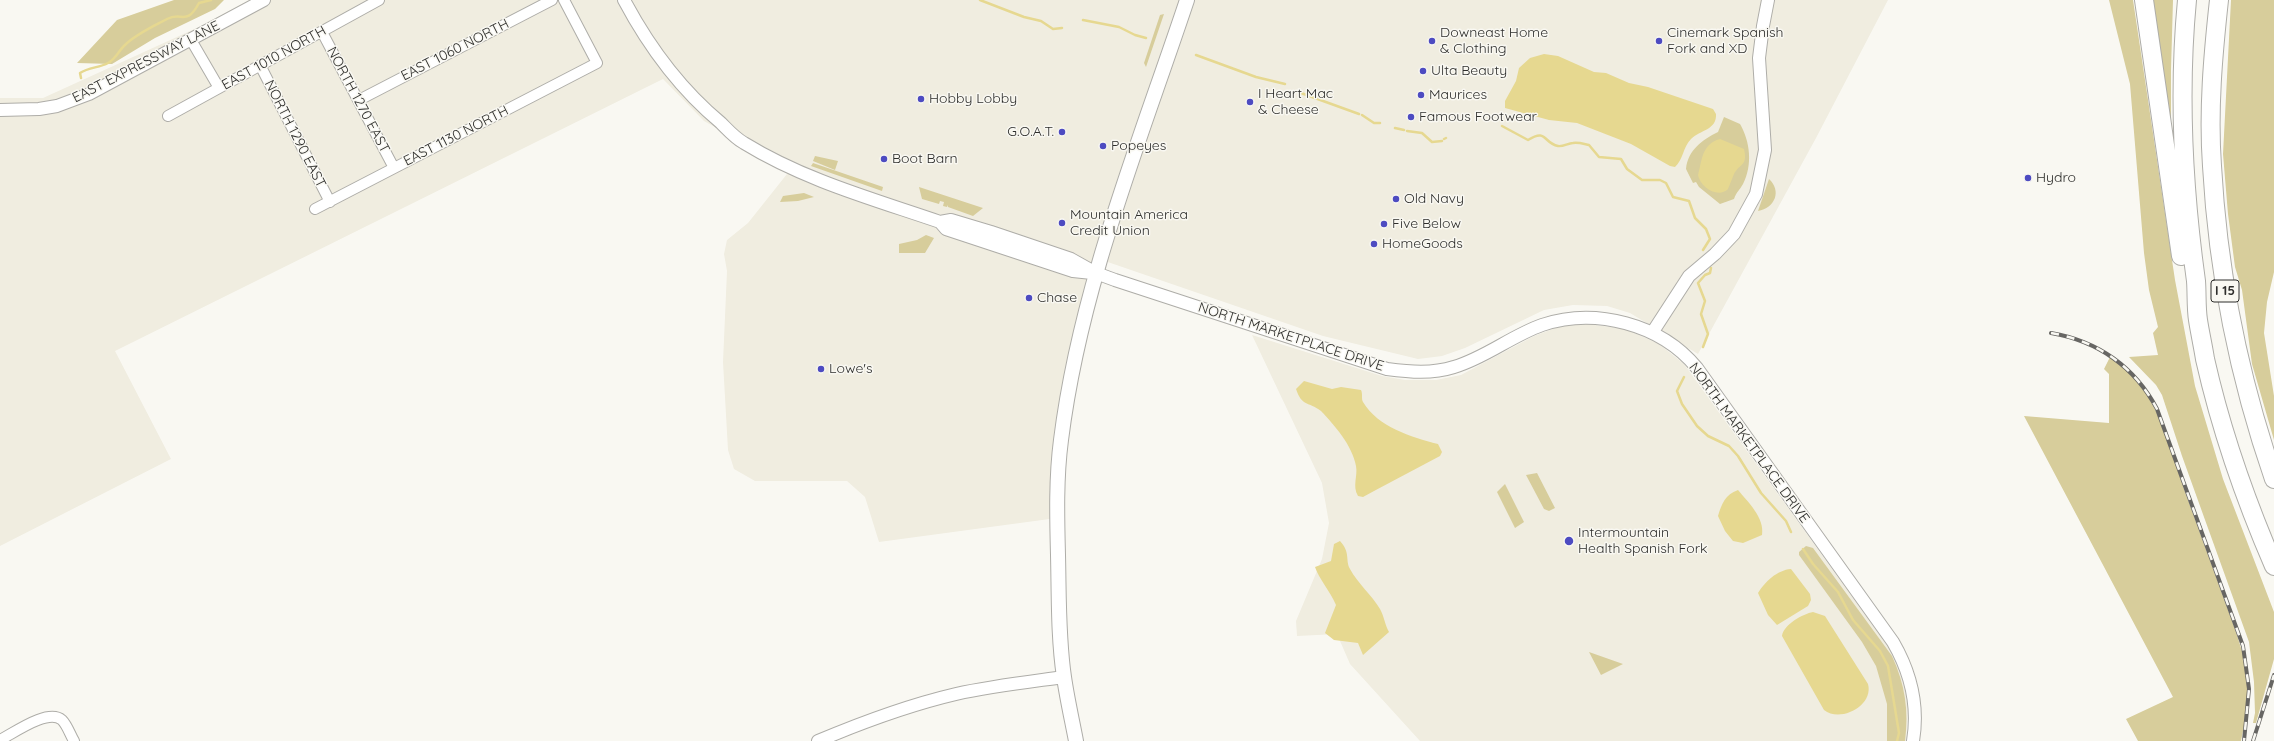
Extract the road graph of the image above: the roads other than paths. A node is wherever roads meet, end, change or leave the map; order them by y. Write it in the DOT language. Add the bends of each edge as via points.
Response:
graph roads {
  1 [pos="264,0"];
  2 [pos="379,0"];
  3 [pos="552,0"];
  4 [pos="564,0"];
  5 [pos="624,0"];
  6 [pos="1187,0"];
  7 [pos="1768,0"];
  8 [pos="2144,0"];
  9 [pos="2187,0"];
  10 [pos="2219,0"];
  11 [pos="322,32"];
  12 [pos="191,40"];
  13 [pos="260,65"];
  14 [pos="219,88"];
  15 [pos="358,100"];
  16 [pos="0,110"];
  17 [pos="168,116"];
  18 [pos="394,168"];
  19 [pos="330,202"];
  20 [pos="315,209"];
  21 [pos="940,222"];
  22 [pos="1096,273"];
  23 [pos="2198,319"];
  24 [pos="1652,333"];
  25 [pos="2274,479"];
  26 [pos="2274,566"];
  27 [pos="1064,677"];
  28 [pos="0,740"];
  29 [pos="74,741"];
  30 [pos="818,741"];
  31 [pos="1076,741"];
  32 [pos="1913,741"];
  1 -- 12 [label="street, EAST EXPRESSWAY LANE"];
  2 -- 11 [label="street, EAST 1010 NORTH"];
  3 -- 15 [label="street, EAST 1060 NORTH"];
  4 -- 18 [label="street, EAST 1130 NORTH" via="597,63"];
  5 -- 21 [label="street, NORTH MARKETPLACE DRIVE" via="668,68 701,107 742,142 791,169 829,185"];
  6 -- 22 [label="main road"];
  7 -- 24 [label="street" via="1762,26 1760,58 1766,150 1756,194 1734,234 1689,276"];
  8 -- 23 [label="highway" via="2180,250 2188,289"];
  9 -- 23 [label="highway, I 15" via="2182,73 2182,122"];
  10 -- 25 [label="highway, I 15" via="2212,63 2212,165 2225,291 2248,394"];
  11 -- 13 [label="street, EAST 1010 NORTH"];
  11 -- 15 [label="street, NORTH 1270 EAST"];
  12 -- 14 [label="street"];
  12 -- 16 [label="street, EAST EXPRESSWAY LANE" via="83,96 57,106"];
  13 -- 14 [label="street, EAST 1010 NORTH"];
  13 -- 19 [label="street, NORTH 1290 EAST"];
  14 -- 17 [label="street, EAST 1010 NORTH"];
  15 -- 18 [label="street, NORTH 1270 EAST"];
  18 -- 19 [label="street, EAST 1130 NORTH"];
  19 -- 20 [label="street, EAST 1130 NORTH"];
  21 -- 22 [label="street, NORTH MARKETPLACE DRIVE" via="951,220 991,232 1071,259"];
  21 -- 22 [label="street, NORTH MARKETPLACE DRIVE" via="946,229 992,245 1073,271"];
  22 -- 24 [label="street, NORTH MARKETPLACE DRIVE" via="1368,364 1408,372 1453,368 1530,330 1564,319 1615,321"];
  22 -- 27 [label="main road" via="1078,340 1061,442 1058,526"];
  23 -- 26 [label="highway, I 15" via="2230,447 2254,518"];
  24 -- 32 [label="street, NORTH MARKETPLACE DRIVE" via="1681,352 1697,368 1893,642 1910,680 1915,716"];
  27 -- 30 [label="street" via="931,700"];
  27 -- 31 [label="main road"];
  28 -- 29 [label="street" via="44,717 52,716 63,721"];
}
